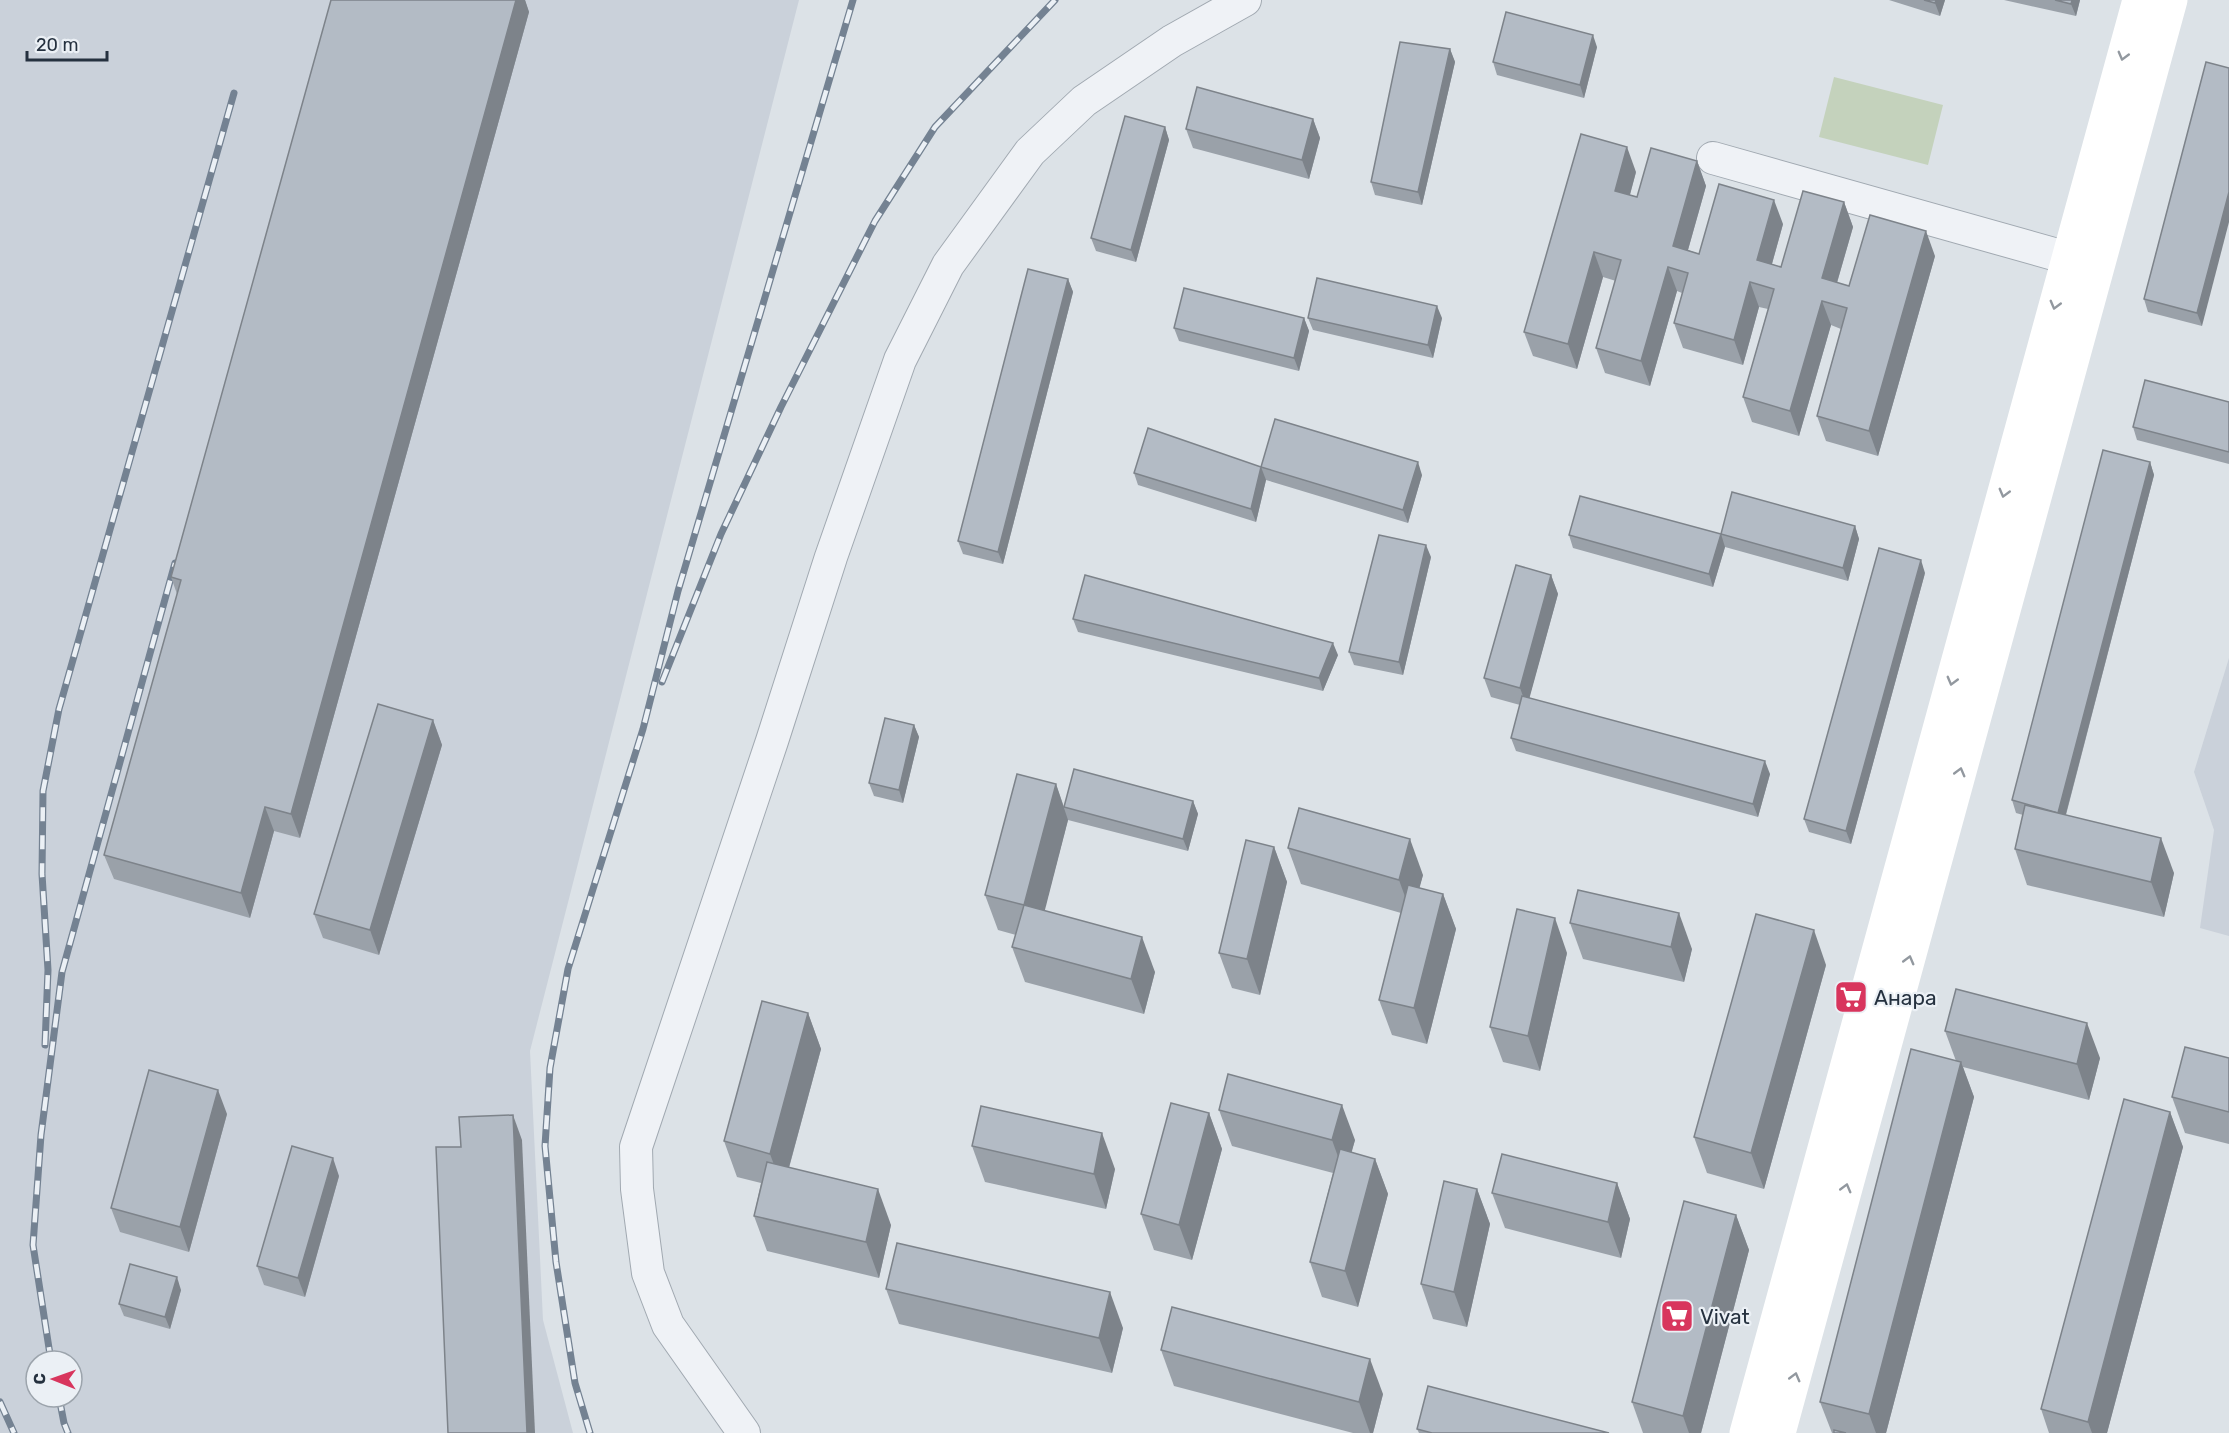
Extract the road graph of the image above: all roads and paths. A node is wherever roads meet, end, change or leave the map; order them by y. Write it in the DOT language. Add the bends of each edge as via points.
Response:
graph roads {
  1 [pos="1245,0"];
  2 [pos="2139,0"];
  3 [pos="2172,0"];
  4 [pos="1713,158"];
  5 [pos="2068,258"];
  6 [pos="744,1433"];
  7 [pos="1746,1433"];
  8 [pos="1779,1433"];
  1 -- 6 [label="street" via="1172,41 1084,102 1030,152 948,265 900,360 831,557 636,1147 648,1273 668,1325"];
  2 -- 5 [label="street, one-way"];
  8 -- 3 [label="street, one-way"];
  4 -- 5 [label="street"];
  5 -- 7 [label="street, one-way"];
}
